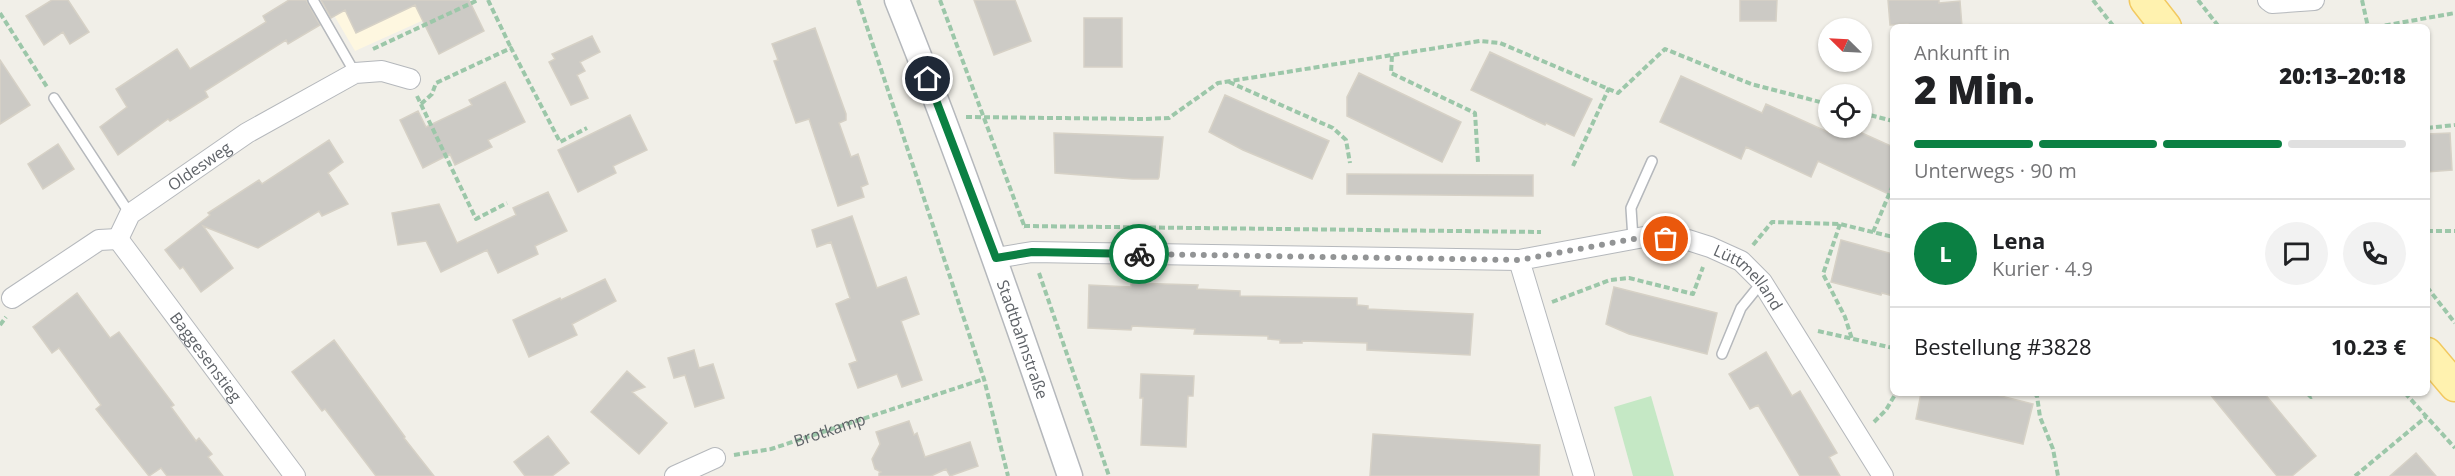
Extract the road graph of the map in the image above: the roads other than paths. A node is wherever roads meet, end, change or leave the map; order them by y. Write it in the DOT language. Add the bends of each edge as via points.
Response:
graph roads {
  1 [pos="313,0"];
  2 [pos="897,0"];
  3 [pos="2145,0"];
  4 [pos="2268,0"];
  5 [pos="2314,0"];
  6 [pos="2164,24"];
  7 [pos="352,67"];
  8 [pos="410,79"];
  9 [pos="54,98"];
  10 [pos="1652,161"];
  11 [pos="130,214"];
  12 [pos="118,239"];
  13 [pos="1633,239"];
  14 [pos="996,258"];
  15 [pos="1519,260"];
  16 [pos="1762,282"];
  17 [pos="12,298"];
  18 [pos="1722,354"];
  19 [pos="2430,357"];
  20 [pos="2455,386"];
  21 [pos="715,458"];
  22 [pos="294,476"];
  23 [pos="675,476"];
  24 [pos="1070,476"];
  25 [pos="1584,476"];
  26 [pos="1883,476"];
  1 -- 7 [label="lane"];
  2 -- 14 [label="street, Stadtbahnstraße"];
  3 -- 6 [label="main road"];
  4 -- 5 [label="street"];
  7 -- 8 [label="street, Oldesweg"];
  7 -- 11 [label="street, Oldesweg"];
  9 -- 11 [label="lane"];
  10 -- 13 [label="lane" via="1631,208"];
  11 -- 12 [label="street, Oldesweg"];
  12 -- 17 [label="street" via="99,240"];
  12 -- 22 [label="street, Baggesenstieg"];
  13 -- 15 [label="street, Lüttmelland"];
  13 -- 16 [label="street, Lüttmelland" via="1688,240 1710,247 1741,261"];
  14 -- 15 [label="street, Lüttmelland" via="1032,252"];
  14 -- 24 [label="street, Stadtbahnstraße"];
  15 -- 25 [label="street"];
  16 -- 18 [label="lane" via="1741,308"];
  16 -- 26 [label="street, Lüttmelland"];
  19 -- 20 [label="main road"];
  21 -- 23 [label="street"];
}
